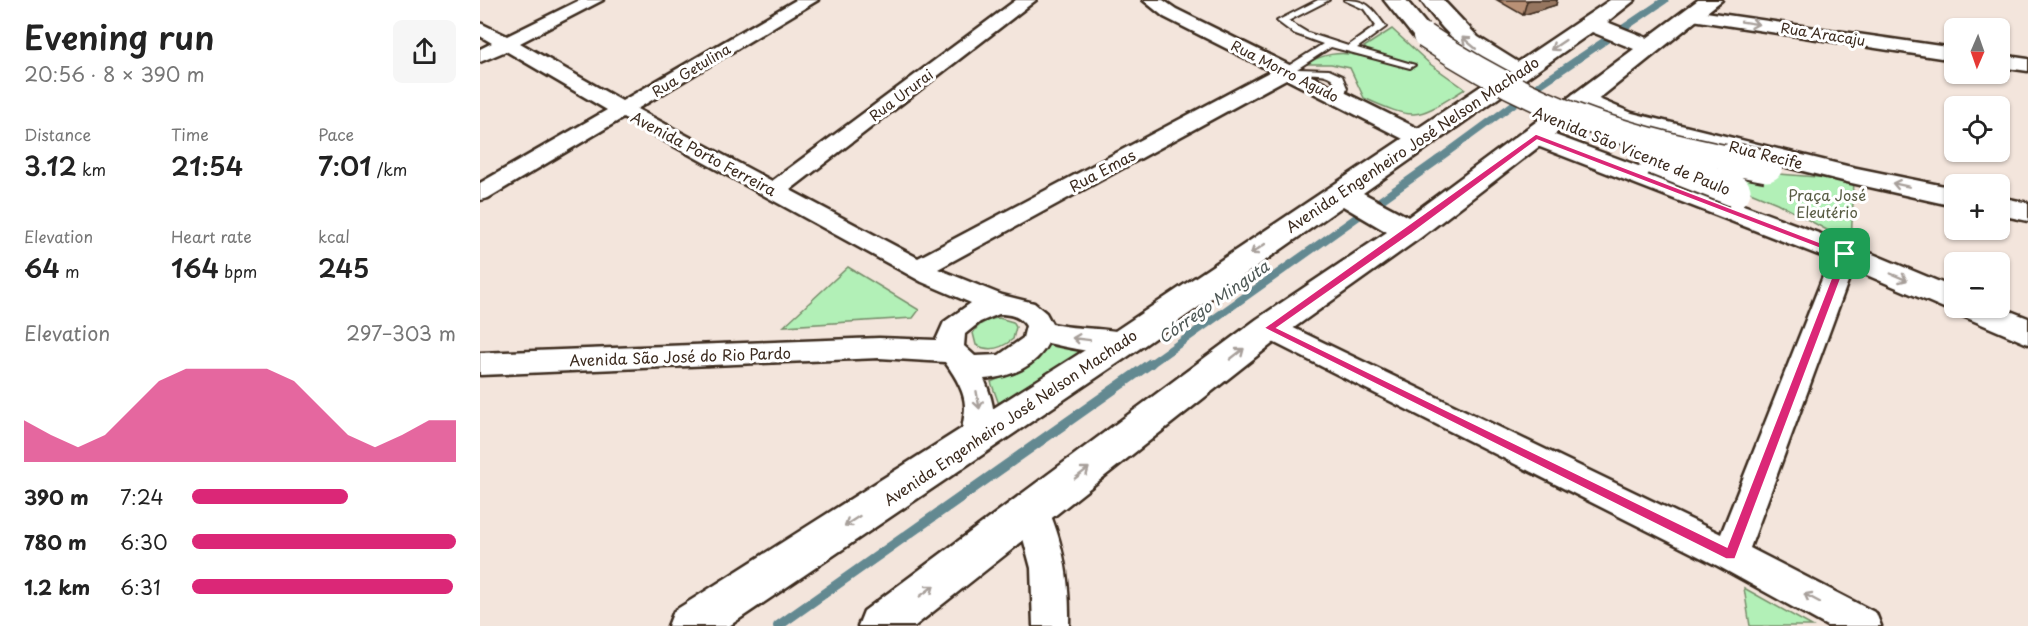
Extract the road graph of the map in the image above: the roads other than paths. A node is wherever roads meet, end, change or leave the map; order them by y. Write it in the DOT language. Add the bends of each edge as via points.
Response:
graph roads {
  1 [pos="594,0"];
  2 [pos="809,0"];
  3 [pos="1027,0"];
  4 [pos="1152,0"];
  5 [pos="1299,0"];
  6 [pos="1325,0"];
  7 [pos="1348,0"];
  8 [pos="1395,0"];
  9 [pos="1432,0"];
  10 [pos="1624,0"];
  11 [pos="1701,7"];
  12 [pos="1297,13"];
  13 [pos="1597,26"];
  14 [pos="480,28"];
  15 [pos="1425,36"];
  16 [pos="1638,43"];
  17 [pos="505,45"];
  18 [pos="1328,45"];
  19 [pos="1349,49"];
  20 [pos="1944,52"];
  21 [pos="480,56"];
  22 [pos="2010,62"];
  23 [pos="1410,65"];
  24 [pos="2028,65"];
  25 [pos="1518,71"];
  26 [pos="1285,72"];
  27 [pos="1582,99"];
  28 [pos="622,110"];
  29 [pos="1536,136"];
  30 [pos="1421,140"];
  31 [pos="1847,174"];
  32 [pos="775,190"];
  33 [pos="480,193"];
  34 [pos="1944,195"];
  35 [pos="1348,197"];
  36 [pos="2010,208"];
  37 [pos="2028,212"];
  38 [pos="1396,224"];
  39 [pos="1845,254"];
  40 [pos="925,272"];
  41 [pos="1944,297"];
  42 [pos="999,304"];
  43 [pos="1994,318"];
  44 [pos="1269,328"];
  45 [pos="1040,330"];
  46 [pos="2028,332"];
  47 [pos="958,341"];
  48 [pos="1124,342"];
  49 [pos="480,364"];
  50 [pos="976,440"];
  51 [pos="1033,512"];
  52 [pos="1730,555"];
  53 [pos="686,626"];
  54 [pos="691,626"];
  55 [pos="880,626"];
  56 [pos="1051,626"];
  57 [pos="1863,626"];
  1 -- 17 [label="street"];
  2 -- 28 [label="street, Rua Getulina"];
  3 -- 32 [label="street, Rua Ururai"];
  4 -- 26 [label="street, Rua Morro Agudo"];
  5 -- 12 [label="lane"];
  6 -- 12 [label="lane"];
  7 -- 19 [label="lane" via="1367,7 1380,27"];
  8 -- 15 [label="main road, Avenida São Vicente de Paulo"];
  25 -- 9 [label="main road, one-way" via="1471,45"];
  10 -- 13 [label="main road, Avenida Engenheiro José Nelson Machado"];
  11 -- 16 [label="main road"];
  11 -- 20 [label="street, Rua Aracaju, one-way"];
  12 -- 18 [label="lane" via="1282,21"];
  13 -- 16 [label="main road"];
  13 -- 25 [label="main road, Avenida Engenheiro José Nelson Machado, one-way"];
  14 -- 17 [label="street, Avenida Porto Ferreira"];
  15 -- 31 [label="main road, Avenida São Vicente de Paulo, bridge" via="1476,70 1570,116 1652,142 1767,166"];
  15 -- 39 [label="main road, Avenida São Vicente de Paulo, bridge" via="1465,75 1488,89 1552,120 1735,191 1795,219"];
  16 -- 27 [label="main road"];
  17 -- 21 [label="street"];
  17 -- 28 [label="street, Avenida Porto Ferreira"];
  18 -- 19 [label="lane"];
  18 -- 26 [label="lane"];
  19 -- 23 [label="lane"];
  22 -- 24 [label="street"];
  25 -- 30 [label="main road, Avenida Engenheiro José Nelson Machado"];
  26 -- 30 [label="street, Rua Morro Agudo"];
  26 -- 40 [label="street, Rua Emas"];
  27 -- 29 [label="main road"];
  27 -- 31 [label="main road, Rua Recife" via="1623,119"];
  28 -- 32 [label="street, Avenida Porto Ferreira"];
  28 -- 33 [label="street, Rua Getulina"];
  29 -- 38 [label="main road"];
  29 -- 39 [label="main road"];
  30 -- 35 [label="main road, Avenida Engenheiro José Nelson Machado"];
  34 -- 31 [label="main road, Rua Recife, one-way"];
  32 -- 40 [label="street, Avenida Porto Ferreira"];
  35 -- 38 [label="main road"];
  35 -- 48 [label="main road, Avenida Engenheiro José Nelson Machado, one-way"];
  36 -- 37 [label="main road"];
  38 -- 44 [label="main road"];
  39 -- 41 [label="main road, one-way"];
  39 -- 52 [label="street"];
  40 -- 42 [label="street, Avenida Porto Ferreira"];
  40 -- 47 [label="street, Avenida Porto Ferreira"];
  42 -- 45 [label="street" via="1012,304 1033,313"];
  42 -- 47 [label="street" via="980,308"];
  43 -- 46 [label="main road"];
  51 -- 44 [label="main road, one-way"];
  44 -- 52 [label="street"];
  45 -- 47 [label="street" via="1025,354 994,367 977,367"];
  48 -- 45 [label="street, one-way" via="1074,339"];
  47 -- 49 [label="street, Avenida São José do Rio Pardo" via="879,348"];
  47 -- 50 [label="street, Avenida Porto Ferreira, one-way" via="980,404"];
  48 -- 50 [label="main road, Avenida Engenheiro José Nelson Machado"];
  50 -- 54 [label="main road, Avenida Engenheiro José Nelson Machado, one-way"];
  55 -- 51 [label="main road, one-way"];
  51 -- 56 [label="street" via="1050,565"];
  57 -- 52 [label="street, one-way"];
  53 -- 54 [label="street"];
}
